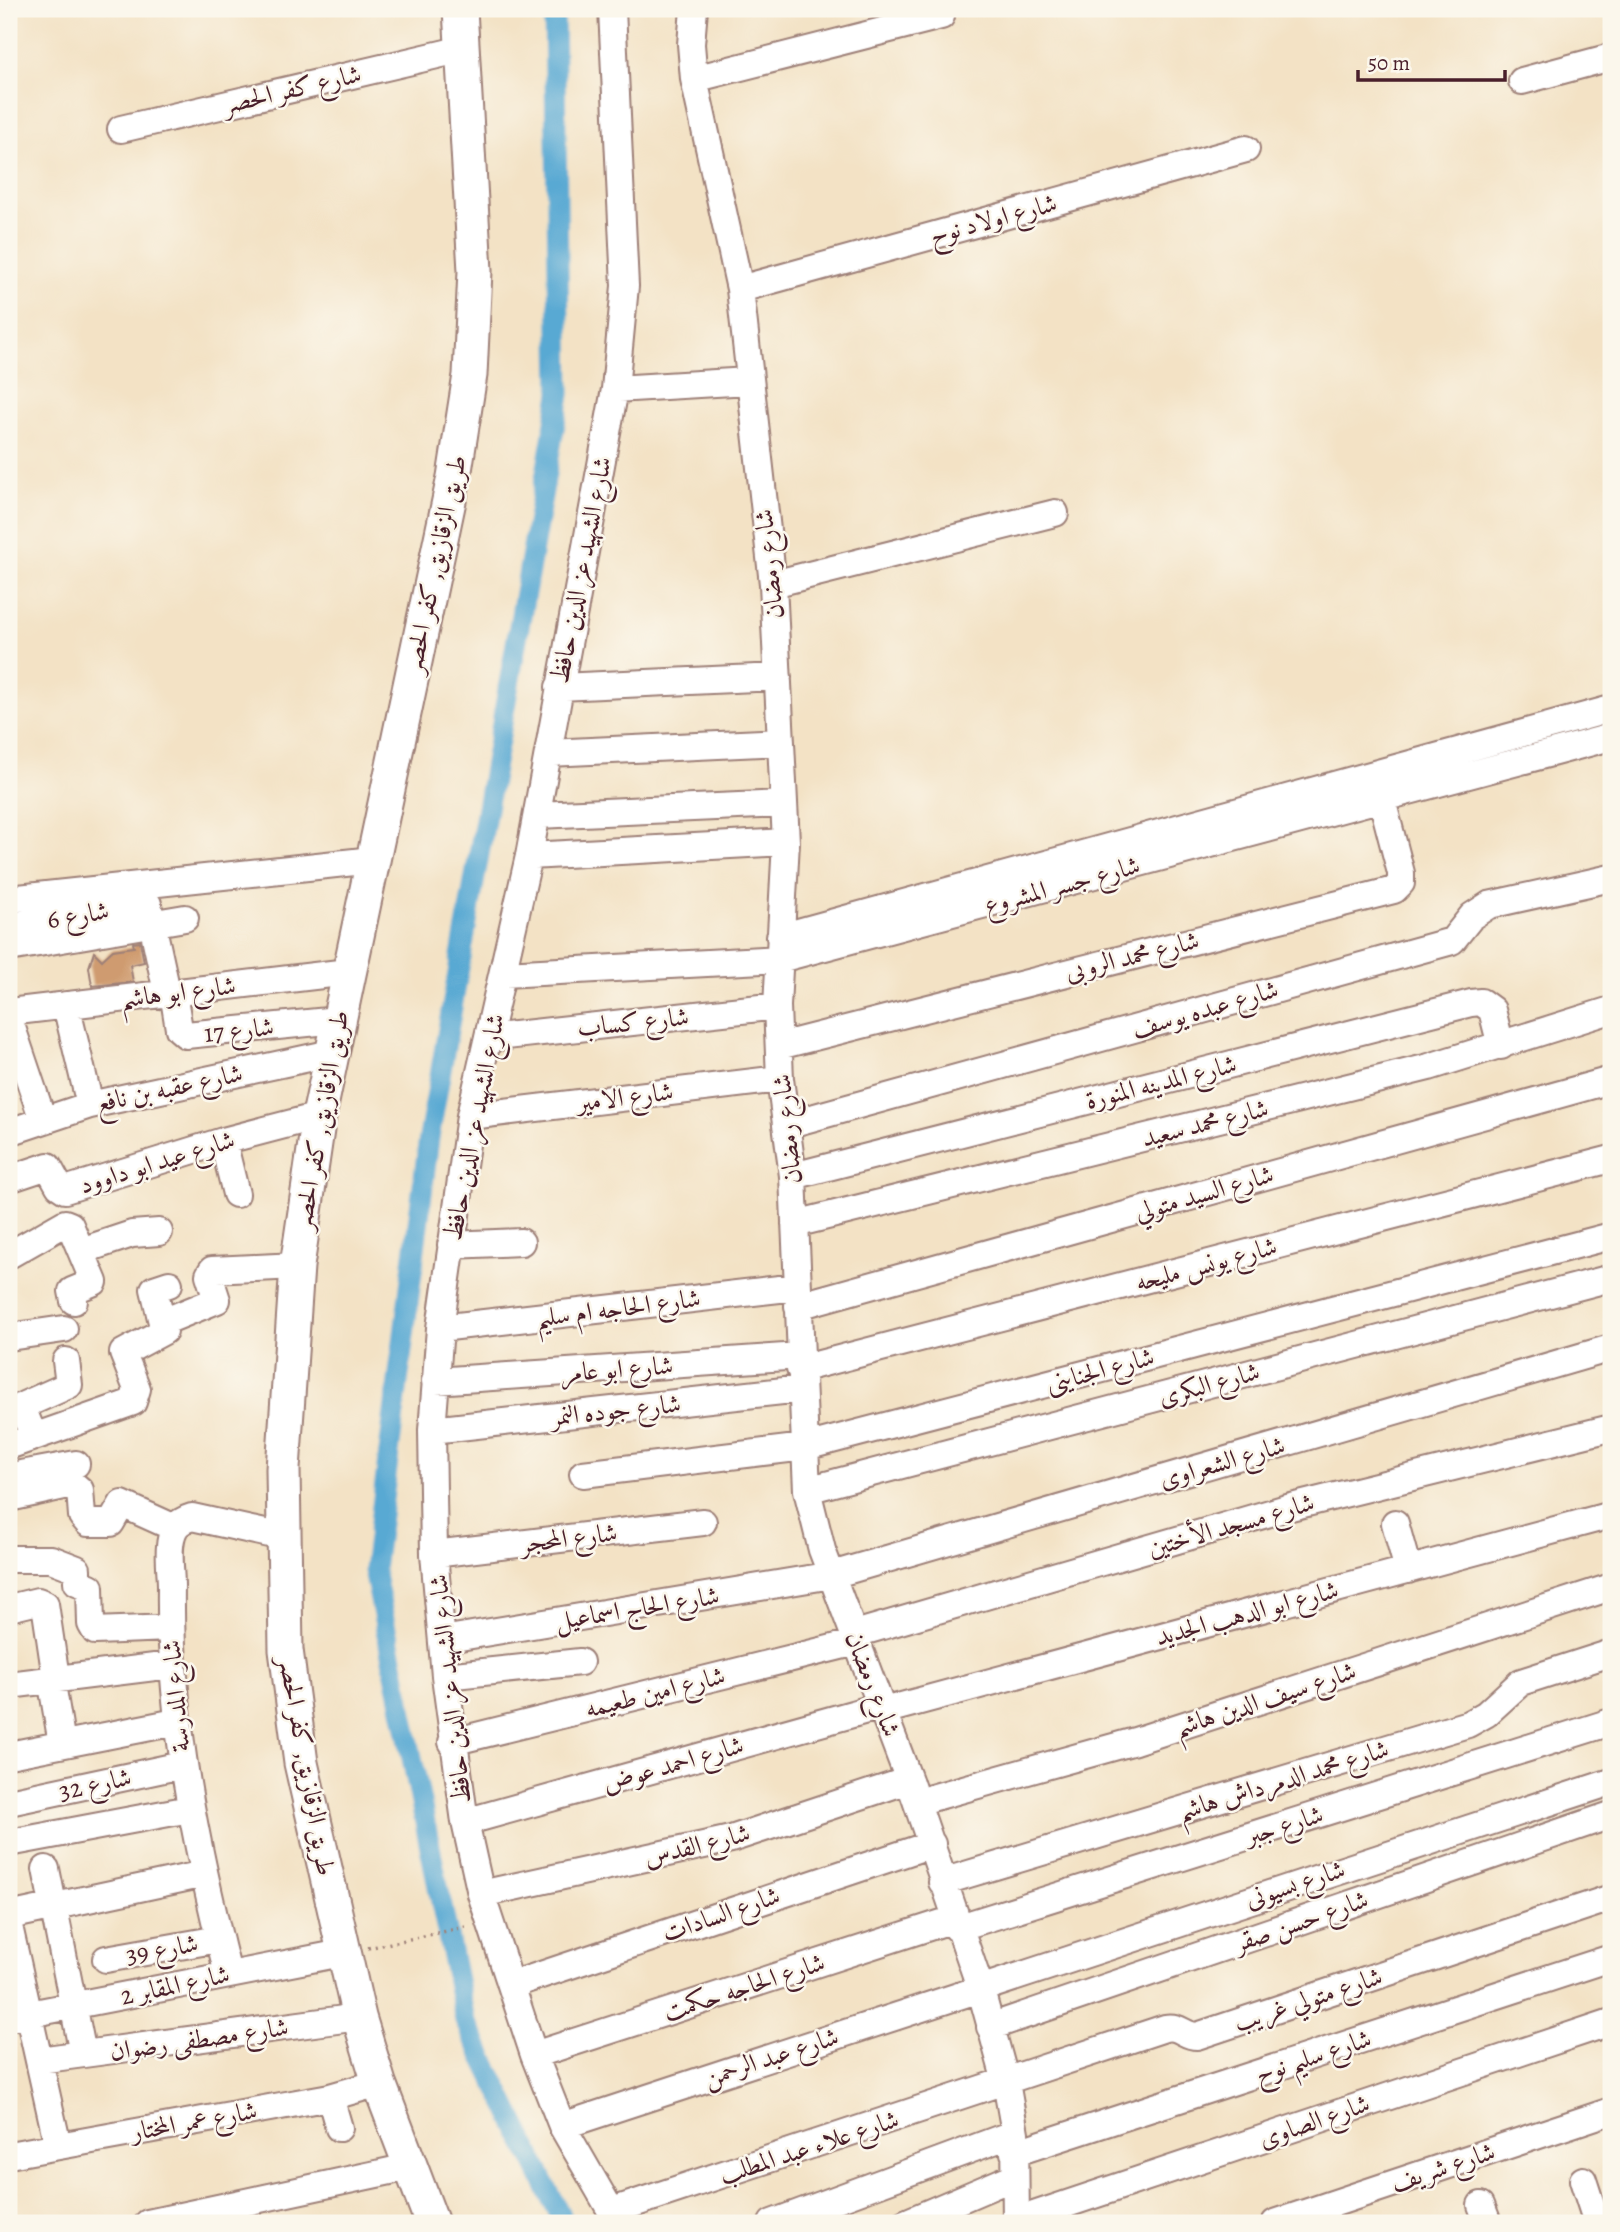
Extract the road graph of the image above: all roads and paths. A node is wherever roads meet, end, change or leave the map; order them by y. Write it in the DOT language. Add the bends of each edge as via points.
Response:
graph roads {
  1 [pos="460,9"];
  2 [pos="612,9"];
  3 [pos="694,9"];
  4 [pos="941,16"];
  5 [pos="463,49"];
  6 [pos="1611,57"];
  7 [pos="694,79"];
  8 [pos="1522,81"];
  9 [pos="121,129"];
  10 [pos="1246,149"];
  11 [pos="740,289"];
  12 [pos="749,381"];
  13 [pos="615,390"];
  14 [pos="1055,513"];
  15 [pos="774,584"];
  16 [pos="778,677"];
  17 [pos="559,687"];
  18 [pos="1611,709"];
  19 [pos="1611,737"];
  20 [pos="781,742"];
  21 [pos="548,753"];
  22 [pos="1382,800"];
  23 [pos="784,804"];
  24 [pos="537,815"];
  25 [pos="786,842"];
  26 [pos="529,856"];
  27 [pos="373,860"];
  28 [pos="1611,878"];
  29 [pos="9,900"];
  30 [pos="148,904"];
  31 [pos="186,918"];
  32 [pos="9,926"];
  33 [pos="9,948"];
  34 [pos="780,948"];
  35 [pos="348,972"];
  36 [pos="504,974"];
  37 [pos="170,992"];
  38 [pos="66,1005"];
  39 [pos="777,1006"];
  40 [pos="1611,1010"];
  41 [pos="9,1012"];
  42 [pos="9,1020"];
  43 [pos="338,1020"];
  44 [pos="488,1038"];
  45 [pos="779,1046"];
  46 [pos="1501,1046"];
  47 [pos="332,1053"];
  48 [pos="780,1079"];
  49 [pos="1611,1080"];
  50 [pos="90,1105"];
  51 [pos="319,1116"];
  52 [pos="470,1116"];
  53 [pos="43,1120"];
  54 [pos="786,1125"];
  55 [pos="9,1132"];
  56 [pos="223,1141"];
  57 [pos="1611,1159"];
  58 [pos="793,1176"];
  59 [pos="9,1179"];
  60 [pos="236,1194"];
  61 [pos="795,1224"];
  62 [pos="159,1232"];
  63 [pos="1611,1236"];
  64 [pos="520,1242"];
  65 [pos="451,1245"];
  66 [pos="81,1251"];
  67 [pos="9,1255"];
  68 [pos="297,1266"];
  69 [pos="1611,1278"];
  70 [pos="169,1284"];
  71 [pos="797,1296"];
  72 [pos="74,1301"];
  73 [pos="163,1322"];
  74 [pos="64,1328"];
  75 [pos="440,1328"];
  76 [pos="9,1337"];
  77 [pos="1611,1348"];
  78 [pos="66,1361"];
  79 [pos="800,1372"];
  80 [pos="435,1381"];
  81 [pos="1611,1428"];
  82 [pos="432,1430"];
  83 [pos="18,1442"];
  84 [pos="805,1447"];
  85 [pos="76,1464"];
  86 [pos="583,1474"];
  87 [pos="20,1488"];
  88 [pos="807,1490"];
  89 [pos="1611,1515"];
  90 [pos="703,1522"];
  91 [pos="1395,1523"];
  92 [pos="175,1528"];
  93 [pos="283,1537"];
  94 [pos="435,1554"];
  95 [pos="9,1559"];
  96 [pos="1408,1570"];
  97 [pos="832,1575"];
  98 [pos="1611,1587"];
  99 [pos="9,1608"];
  100 [pos="170,1628"];
  101 [pos="856,1638"];
  102 [pos="442,1640"];
  103 [pos="1611,1653"];
  104 [pos="580,1662"];
  105 [pos="171,1665"];
  106 [pos="445,1676"];
  107 [pos="54,1678"];
  108 [pos="9,1685"];
  109 [pos="882,1708"];
  110 [pos="176,1722"];
  111 [pos="1611,1722"];
  112 [pos="452,1742"];
  113 [pos="62,1744"];
  114 [pos="9,1751"];
  115 [pos="182,1765"];
  116 [pos="1611,1782"];
  117 [pos="913,1791"];
  118 [pos="14,1801"];
  119 [pos="190,1809"];
  120 [pos="1611,1815"];
  121 [pos="465,1822"];
  122 [pos="9,1843"];
  123 [pos="932,1844"];
  124 [pos="46,1870"];
  125 [pos="204,1874"];
  126 [pos="943,1882"];
  127 [pos="481,1894"];
  128 [pos="1611,1898"];
  129 [pos="54,1906"];
  130 [pos="9,1916"];
  131 [pos="955,1923"];
  132 [pos="9,1926"];
  133 [pos="462,1928"];
  134 [pos="219,1939"];
  135 [pos="374,1947"];
  136 [pos="342,1953"];
  137 [pos="1611,1958"];
  138 [pos="106,1959"];
  139 [pos="228,1974"];
  140 [pos="511,1985"];
  141 [pos="979,1987"];
  142 [pos="73,2006"];
  143 [pos="19,2017"];
  144 [pos="359,2017"];
  145 [pos="1611,2022"];
  146 [pos="990,2027"];
  147 [pos="83,2054"];
  148 [pos="534,2055"];
  149 [pos="39,2060"];
  150 [pos="1006,2082"];
  151 [pos="379,2083"];
  152 [pos="330,2097"];
  153 [pos="1611,2111"];
  154 [pos="562,2126"];
  155 [pos="339,2128"];
  156 [pos="58,2146"];
  157 [pos="9,2155"];
  158 [pos="1014,2155"];
  159 [pos="409,2167"];
  160 [pos="1583,2180"];
  161 [pos="218,2216"];
  162 [pos="615,2217"];
  163 [pos="426,2222"];
  164 [pos="1016,2222"];
  165 [pos="148,2223"];
  166 [pos="772,2223"];
  167 [pos="905,2223"];
  168 [pos="1275,2223"];
  169 [pos="1597,2223"];
  1 -- 5 [label="main road, طريق الزقازيق, كفر الحصر"];
  2 -- 13 [label="street, شارع الشهيد عز الدين حافظ" via="625,285"];
  3 -- 7 [label="street, شارع رمضان"];
  4 -- 7 [label="street"];
  5 -- 9 [label="street, شارع كفر الحصر"];
  5 -- 27 [label="main road, طريق الزقازيق, كفر الحصر" via="475,271 470,374 454,477"];
  6 -- 8 [label="street"];
  7 -- 11 [label="street, شارع رمضان"];
  10 -- 11 [label="street, شارع اولاد نوح"];
  11 -- 12 [label="street, شارع رمضان"];
  12 -- 13 [label="street"];
  12 -- 15 [label="street, شارع رمضان"];
  13 -- 17 [label="street, شارع الشهيد عز الدين حافظ"];
  14 -- 15 [label="street"];
  15 -- 16 [label="street, شارع رمضان"];
  16 -- 17 [label="street"];
  16 -- 20 [label="street, شارع رمضان"];
  17 -- 21 [label="street, شارع الشهيد عز الدين حافظ"];
  18 -- 34 [label="street, شارع جسر المشروع"];
  19 -- 22 [label="street, شارع جسر المشروع"];
  20 -- 21 [label="street"];
  20 -- 23 [label="street, شارع رمضان"];
  21 -- 24 [label="street, شارع الشهيد عز الدين حافظ"];
  22 -- 34 [label="street, شارع جسر المشروع"];
  22 -- 45 [label="street, شارع محمد الروبى" via="1401,873 1401,883 1394,890"];
  23 -- 24 [label="street"];
  23 -- 25 [label="street, شارع رمضان"];
  24 -- 26 [label="street, شارع الشهيد عز الدين حافظ"];
  25 -- 26 [label="street"];
  25 -- 34 [label="street, شارع رمضان"];
  26 -- 36 [label="street, شارع الشهيد عز الدين حافظ"];
  27 -- 30 [label="street"];
  27 -- 35 [label="main road, طريق الزقازيق, كفر الحصر"];
  28 -- 54 [label="street, شارع عبده يوسف" via="1489,905 1472,916 1452,940"];
  29 -- 30 [label="street"];
  30 -- 31 [label="street"];
  30 -- 32 [label="street, شارع 6"];
  30 -- 33 [label="street"];
  30 -- 37 [label="street"];
  34 -- 36 [label="street, شارع جسر المشروع"];
  34 -- 39 [label="street, شارع رمضان"];
  35 -- 37 [label="street, شارع ابو هاشم"];
  35 -- 43 [label="main road, طريق الزقازيق, كفر الحصر"];
  36 -- 44 [label="street, شارع الشهيد عز الدين حافظ"];
  37 -- 38 [label="street, شارع ابو هاشم"];
  37 -- 43 [label="street, شارع 17" via="178,1027 186,1035"];
  38 -- 41 [label="street, شارع ابو هاشم"];
  38 -- 50 [label="street"];
  39 -- 44 [label="street, شارع كساب"];
  39 -- 45 [label="street, شارع رمضان"];
  40 -- 46 [label="street, شارع محمد سعيد"];
  42 -- 53 [label="street"];
  43 -- 47 [label="main road, طريق الزقازيق, كفر الحصر"];
  44 -- 52 [label="street, شارع الشهيد عز الدين حافظ"];
  45 -- 48 [label="street, شارع رمضان"];
  46 -- 58 [label="street, شارع المدينه المنورة" via="1492,1010 1481,1002 1471,1003"];
  46 -- 61 [label="street, شارع محمد سعيد"];
  47 -- 50 [label="street, شارع عقبه بن نافع"];
  47 -- 51 [label="main road, طريق الزقازيق, كفر الحصر"];
  48 -- 52 [label="street, شارع الامير"];
  48 -- 54 [label="street, شارع رمضان"];
  49 -- 71 [label="street, شارع السيد متولي"];
  50 -- 53 [label="street, شارع عقبه بن نافع"];
  51 -- 56 [label="street, شارع عيد ابو داوود"];
  51 -- 68 [label="main road, طريق الزقازيق, كفر الحصر"];
  52 -- 65 [label="street, شارع الشهيد عز الدين حافظ"];
  53 -- 55 [label="street, شارع عقبه بن نافع"];
  54 -- 58 [label="street, شارع رمضان"];
  56 -- 59 [label="street, شارع عيد ابو داوود" via="65,1190 48,1166"];
  56 -- 60 [label="street"];
  57 -- 79 [label="street, شارع يونس مليحه"];
  58 -- 61 [label="street, شارع رمضان"];
  61 -- 71 [label="street, شارع رمضان"];
  62 -- 66 [label="street" via="132,1234"];
  63 -- 84 [label="street, شارع الجناينى"];
  64 -- 65 [label="street"];
  65 -- 75 [label="street, شارع الشهيد عز الدين حافظ"];
  66 -- 67 [label="street" via="68,1223"];
  66 -- 72 [label="street" via="94,1283 73,1291"];
  68 -- 73 [label="street" via="212,1270 209,1275 217,1300"];
  68 -- 93 [label="main road, طريق الزقازيق, كفر الحصر" via="285,1401"];
  69 -- 88 [label="street, شارع البكرى"];
  70 -- 73 [label="street" via="154,1289"];
  71 -- 75 [label="street, شارع الحاجه ام سليم"];
  71 -- 79 [label="street, شارع رمضان"];
  73 -- 83 [label="street" via="162,1333 123,1353 137,1389 132,1402"];
  74 -- 76 [label="street"];
  75 -- 80 [label="street, شارع الشهيد عز الدين حافظ"];
  77 -- 97 [label="street, شارع الشعراوى"];
  78 -- 83 [label="street" via="69,1385 24,1405"];
  79 -- 80 [label="street, شارع ابو عامر"];
  79 -- 82 [label="street, شارع جوده النمر"];
  79 -- 84 [label="street, شارع رمضان"];
  80 -- 82 [label="street, شارع الشهيد عز الدين حافظ"];
  81 -- 101 [label="street, شارع مسجد الأختين" via="1287,1508"];
  82 -- 94 [label="street, شارع الشهيد عز الدين حافظ"];
  83 -- 87 [label="street"];
  84 -- 86 [label="street, شارع الجناينى"];
  84 -- 88 [label="street, شارع رمضان"];
  85 -- 87 [label="street"];
  87 -- 92 [label="street" via="73,1484 80,1490 82,1516 88,1522 111,1524 122,1504"];
  88 -- 97 [label="street, شارع رمضان"];
  89 -- 96 [label="street, شارع ابو الدهب الجديد"];
  90 -- 94 [label="street, شارع المحجر"];
  91 -- 96 [label="street"];
  92 -- 93 [label="street" via="192,1517"];
  92 -- 100 [label="street, شارع المدرسة"];
  93 -- 136 [label="main road, طريق الزقازيق, كفر الحصر" via="292,1707"];
  94 -- 102 [label="street, شارع الشهيد عز الدين حافظ"];
  95 -- 100 [label="street" via="51,1559 77,1569 77,1582 90,1586 95,1631"];
  96 -- 109 [label="street, شارع ابو الدهب الجديد"];
  97 -- 101 [label="street, شارع رمضان"];
  97 -- 102 [label="street, شارع الحاج اسماعيل"];
  98 -- 117 [label="street, شارع سيف الدين هاشم" via="1135,1741"];
  99 -- 107 [label="street" via="38,1601 45,1604"];
  100 -- 105 [label="street, شارع المدرسة"];
  101 -- 109 [label="street, شارع رمضان"];
  101 -- 112 [label="street, شارع امين طعيمه"];
  102 -- 106 [label="street, شارع الشهيد عز الدين حافظ"];
  103 -- 126 [label="street, شارع محمد الدمرداش هاشم" via="1521,1682 1468,1724"];
  104 -- 106 [label="street"];
  105 -- 107 [label="street"];
  105 -- 110 [label="street, شارع المدرسة"];
  106 -- 112 [label="street, شارع الشهيد عز الدين حافظ"];
  107 -- 108 [label="street"];
  107 -- 113 [label="street"];
  109 -- 117 [label="street, شارع رمضان"];
  109 -- 121 [label="street, شارع احمد عوض"];
  110 -- 113 [label="street"];
  110 -- 115 [label="street, شارع المدرسة"];
  111 -- 131 [label="street, شارع جبر"];
  112 -- 121 [label="street, شارع الشهيد عز الدين حافظ"];
  113 -- 114 [label="street"];
  114 -- 118 [label="street"];
  115 -- 118 [label="street, شارع 32"];
  115 -- 119 [label="street, شارع المدرسة"];
  116 -- 141 [label="street, شارع بسيونى"];
  117 -- 123 [label="street, شارع رمضان"];
  117 -- 127 [label="street, شارع القدس" via="731,1839"];
  119 -- 122 [label="street"];
  119 -- 125 [label="street, شارع المدرسة"];
  120 -- 146 [label="street, شارع حسن صقر"];
  121 -- 127 [label="street, شارع الشهيد عز الدين حافظ"];
  123 -- 126 [label="street, شارع رمضان"];
  123 -- 140 [label="street, شارع السادات"];
  124 -- 129 [label="street"];
  125 -- 129 [label="street"];
  125 -- 134 [label="street, شارع المدرسة"];
  126 -- 131 [label="street, شارع رمضان"];
  127 -- 140 [label="street, شارع الشهيد عز الدين حافظ"];
  128 -- 150 [label="street, شارع متولي غريب" via="1197,2036 1178,2027 1165,2028"];
  129 -- 130 [label="street"];
  129 -- 142 [label="street"];
  131 -- 141 [label="street, شارع رمضان"];
  131 -- 148 [label="street, شارع الحاجه حكمت"];
  132 -- 143 [label="street"];
  133 -- 135 [label="path"];
  134 -- 138 [label="street, شارع 39"];
  134 -- 139 [label="street, شارع المدرسة"];
  136 -- 139 [label="street, شارع المقابر 2"];
  136 -- 144 [label="main road, طريق الزقازيق, كفر الحصر"];
  137 -- 158 [label="street, شارع سليم نوح"];
  139 -- 142 [label="street, شارع المقابر 2"];
  140 -- 148 [label="street, شارع الشهيد عز الدين حافظ"];
  141 -- 146 [label="street, شارع رمضان"];
  141 -- 154 [label="street, شارع عبد الرحمن"];
  142 -- 143 [label="street, شارع المقابر 2"];
  142 -- 147 [label="street"];
  143 -- 149 [label="street"];
  144 -- 147 [label="street, شارع مصطفى رضوان"];
  144 -- 151 [label="main road, طريق الزقازيق, كفر الحصر"];
  145 -- 164 [label="street, شارع الصاوى"];
  146 -- 150 [label="street, شارع رمضان"];
  147 -- 149 [label="street, شارع مصطفى رضوان"];
  148 -- 154 [label="street, شارع الشهيد عز الدين حافظ"];
  149 -- 156 [label="street"];
  150 -- 158 [label="street, شارع رمضان"];
  150 -- 162 [label="street, شارع علاء عبد المطلب"];
  151 -- 152 [label="street, شارع عمر المختار"];
  151 -- 159 [label="main road, طريق الزقازيق, كفر الحصر"];
  152 -- 155 [label="street"];
  152 -- 156 [label="street, شارع عمر المختار"];
  153 -- 168 [label="street, شارع شريف"];
  154 -- 162 [label="street, شارع الشهيد عز الدين حافظ"];
  156 -- 157 [label="street, شارع عمر المختار"];
  158 -- 164 [label="street, شارع رمضان"];
  158 -- 166 [label="street"];
  158 -- 167 [label="street"];
  159 -- 161 [label="street"];
  159 -- 163 [label="main road, طريق الزقازيق, كفر الحصر"];
  160 -- 169 [label="street"];
  161 -- 165 [label="street"];
}
